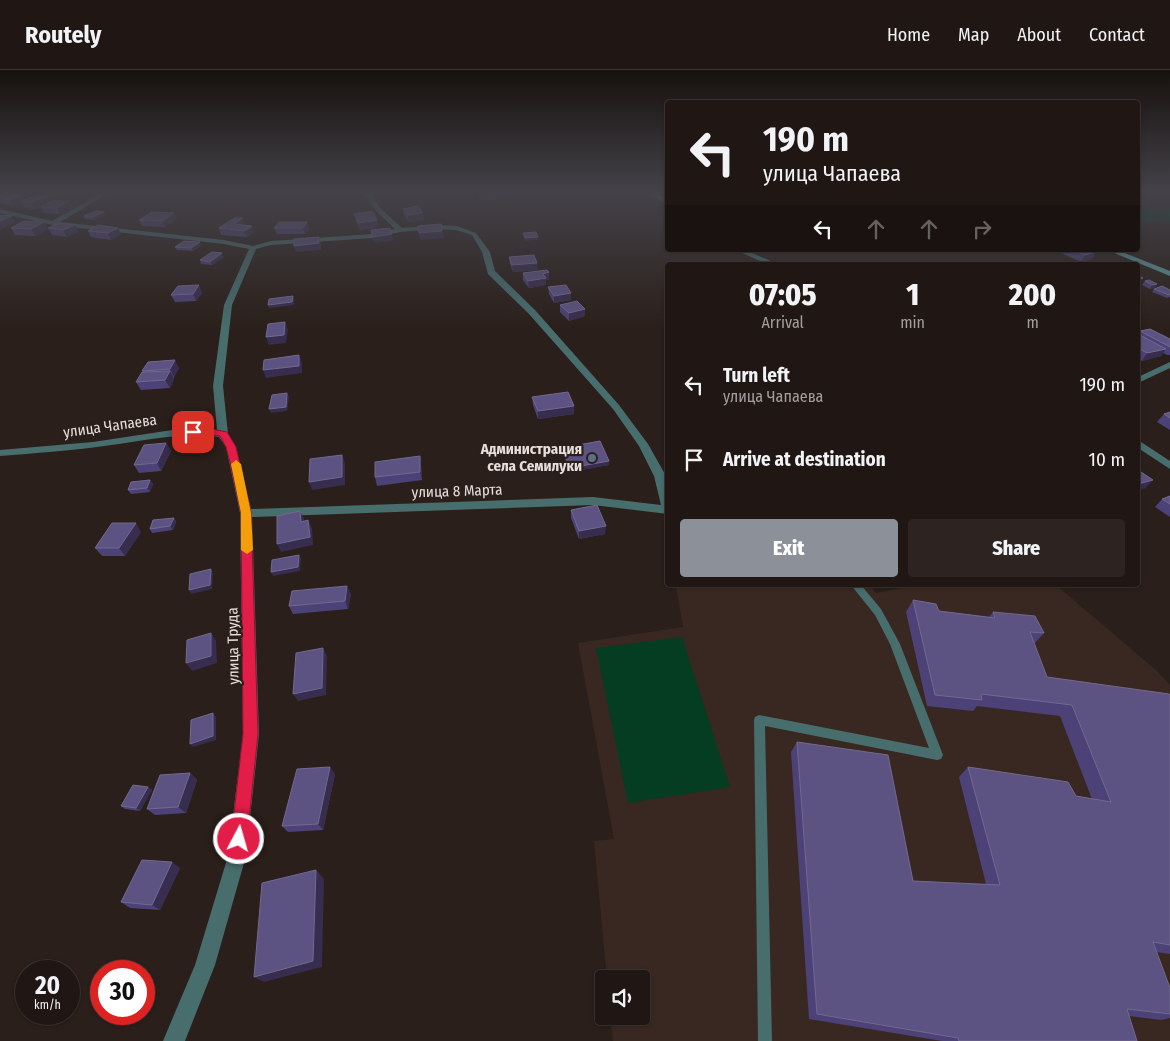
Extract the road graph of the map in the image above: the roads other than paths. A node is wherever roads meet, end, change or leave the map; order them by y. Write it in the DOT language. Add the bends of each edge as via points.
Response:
graph roads {
  1 [pos="191,238"];
  2 [pos="339,238"];
  3 [pos="477,238"];
  4 [pos="253,248"];
  5 [pos="744,252"];
  6 [pos="1116,252"];
  7 [pos="769,262"];
  8 [pos="1170,274"];
  9 [pos="1170,366"];
  10 [pos="1140,379"];
  11 [pos="224,434"];
  12 [pos="1140,444"];
  13 [pos="0,454"];
  14 [pos="1170,466"];
  15 [pos="665,497"];
  16 [pos="665,510"];
  17 [pos="246,513"];
  18 [pos="858,587"];
  19 [pos="174,1041"];
  20 [pos="765,1041"];
  1 -- 4 [label="street"];
  2 -- 4 [label="street, улица 8 Марта" via="271,243"];
  3 -- 15 [label="street, улица 8 Марта" via="486,252 491,272 545,326 616,407 644,446 660,476"];
  4 -- 11 [label="street, улица Труда" via="228,305 224,326 218,386"];
  5 -- 7 [label="street"];
  6 -- 8 [label="main road"];
  9 -- 10 [label="street"];
  11 -- 13 [label="street, улица Чапаева" via="207,431 166,433"];
  11 -- 17 [label="street, улица Труда" via="231,447"];
  12 -- 14 [label="street"];
  16 -- 17 [label="street, улица 8 Марта" via="593,500"];
  17 -- 19 [label="street, улица Труда" via="250,734 237,856 205,965"];
  18 -- 20 [label="lane" via="878,612 894,644 936,755 759,720"];
}
